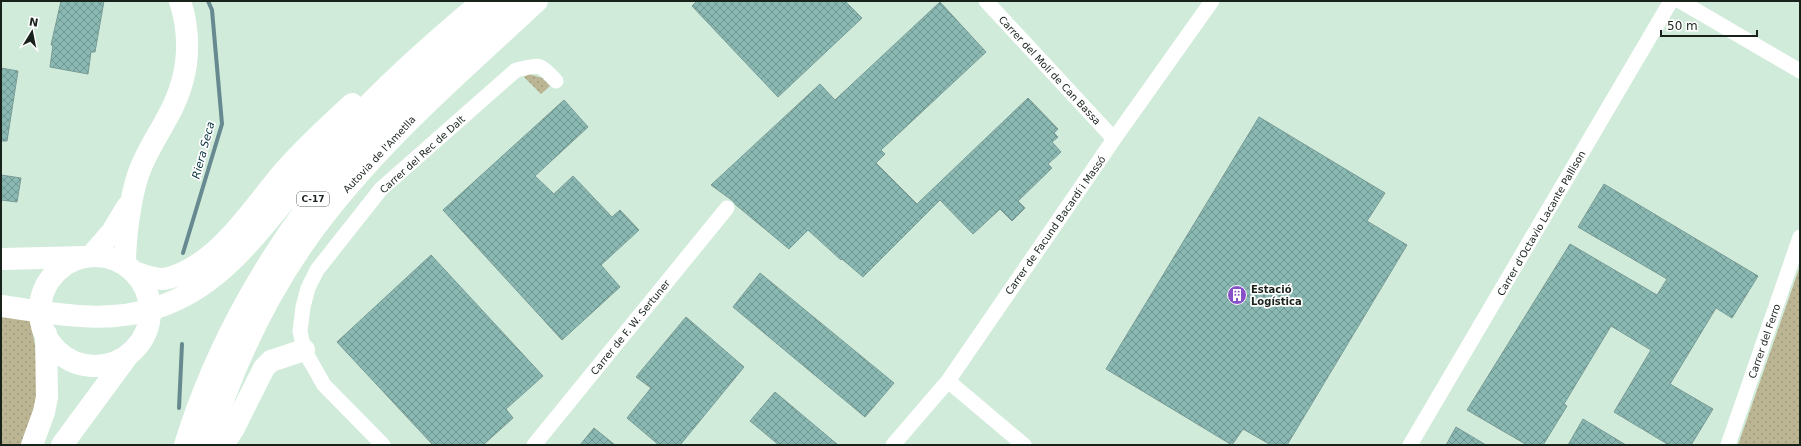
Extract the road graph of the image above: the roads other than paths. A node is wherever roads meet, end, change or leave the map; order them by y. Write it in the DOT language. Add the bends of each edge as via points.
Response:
graph roads {
  1 [pos="180,1"];
  2 [pos="483,1"];
  3 [pos="509,1"];
  4 [pos="537,1"];
  5 [pos="986,1"];
  6 [pos="1212,1"];
  7 [pos="1671,1"];
  8 [pos="1680,1"];
  9 [pos="418,57"];
  10 [pos="1800,71"];
  11 [pos="556,81"];
  12 [pos="1114,139"];
  13 [pos="135,187"];
  14 [pos="727,208"];
  15 [pos="1800,237"];
  16 [pos="88,257"];
  17 [pos="1,259"];
  18 [pos="129,268"];
  19 [pos="278,283"];
  20 [pos="3,306"];
  21 [pos="46,334"];
  22 [pos="304,350"];
  23 [pos="130,352"];
  24 [pos="948,381"];
  25 [pos="897,444"];
  26 [pos="32,445"];
  27 [pos="62,445"];
  28 [pos="185,445"];
  29 [pos="208,445"];
  30 [pos="222,445"];
  31 [pos="383,445"];
  32 [pos="534,445"];
  33 [pos="1024,445"];
  34 [pos="1410,445"];
  35 [pos="1728,445"];
  1 -- 13 [label="main road" via="188,49 182,89 147,153"];
  2 -- 9 [label="main road"];
  3 -- 28 [label="main road, Autovia de l'Ametlla / C-17" via="379,124 343,162 309,205 263,273 244,307 204,394"];
  4 -- 19 [label="main road, Autovia de l'Ametlla / C-17" via="395,134 357,175 326,213"];
  5 -- 12 [label="street, Carrer del Molí de Can Bassa"];
  6 -- 12 [label="street, Carrer de Facund Bacardí i Massó"];
  7 -- 34 [label="street, Carrer d'Octavio Lacante Pallison"];
  8 -- 10 [label="street"];
  9 -- 18 [label="main road" via="375,84 326,127 285,170 215,252 186,272 171,278 157,279"];
  9 -- 20 [label="main road" via="386,85 347,127 252,242 210,280 187,296 142,312 98,317 54,314"];
  11 -- 22 [label="street, Carrer del Rec de Dalt" via="538,65 516,70 381,189 317,270 308,288 300,331"];
  12 -- 24 [label="street, Carrer de Facund Bacardí i Massó"];
  13 -- 16 [label="main road" via="124,214 112,232"];
  13 -- 18 [label="main road" via="125,245"];
  14 -- 32 [label="street, Carrer de F. W. Sertuner"];
  15 -- 35 [label="street, Carrer del Ferro"];
  16 -- 17 [label="main road"];
  16 -- 18 [label="main road" via="108,258"];
  16 -- 21 [label="main road" via="66,264 46,286 41,315"];
  18 -- 23 [label="main road" via="142,282 147,293 150,317 143,337"];
  19 -- 29 [label="main road, Autovia de l'Ametlla / C-17" via="238,361"];
  19 -- 30 [label="main road" via="237,394"];
  21 -- 23 [label="main road" via="65,356 83,364 103,365"];
  21 -- 26 [label="main road" via="47,397"];
  22 -- 30 [label="main road" via="271,361 264,368 234,428"];
  22 -- 31 [label="street, Carrer del Rec de Dalt" via="324,385"];
  23 -- 27 [label="main road"];
  24 -- 25 [label="street, Carrer de Facund Bacardí i Massó"];
  24 -- 33 [label="street"];
}
